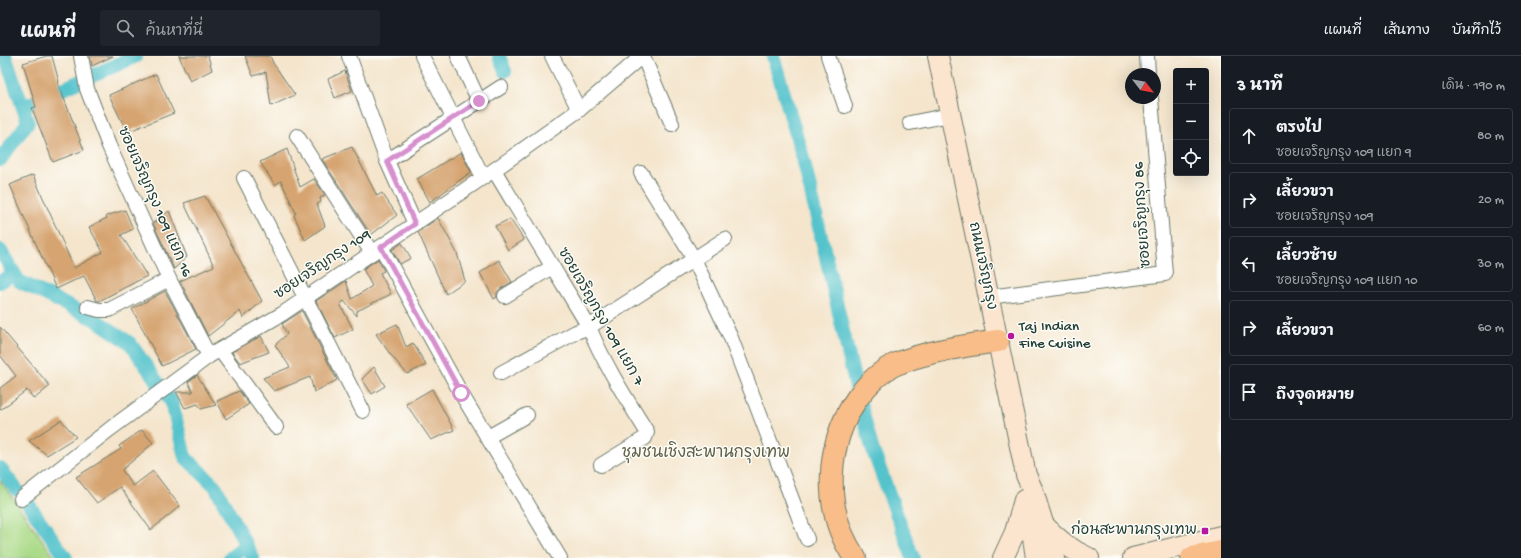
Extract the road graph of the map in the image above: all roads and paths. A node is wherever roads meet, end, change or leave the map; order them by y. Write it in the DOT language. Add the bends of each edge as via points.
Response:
graph roads {
  1 [pos="81,56"];
  2 [pos="348,56"];
  3 [pos="422,56"];
  4 [pos="458,56"];
  5 [pos="552,56"];
  6 [pos="642,56"];
  7 [pos="828,56"];
  8 [pos="938,56"];
  9 [pos="1147,56"];
  10 [pos="1148,68"];
  11 [pos="501,87"];
  12 [pos="479,101"];
  13 [pos="1151,104"];
  14 [pos="845,106"];
  15 [pos="579,110"];
  16 [pos="950,115"];
  17 [pos="452,118"];
  18 [pos="910,123"];
  19 [pos="672,124"];
  20 [pos="297,136"];
  21 [pos="387,161"];
  22 [pos="641,173"];
  23 [pos="489,174"];
  24 [pos="244,178"];
  25 [pos="415,224"];
  26 [pos="725,239"];
  27 [pos="376,250"];
  28 [pos="694,260"];
  29 [pos="552,267"];
  30 [pos="169,279"];
  31 [pos="505,296"];
  32 [pos="989,297"];
  33 [pos="305,298"];
  34 [pos="88,307"];
  35 [pos="589,327"];
  36 [pos="998,341"];
  37 [pos="215,353"];
  38 [pos="502,373"];
  39 [pos="363,411"];
  40 [pos="527,415"];
  41 [pos="276,427"];
  42 [pos="488,437"];
  43 [pos="601,465"];
  44 [pos="1026,483"];
  45 [pos="21,499"];
  46 [pos="1045,526"];
  47 [pos="1221,536"];
  48 [pos="807,539"];
  49 [pos="1221,552"];
  50 [pos="560,558"];
  51 [pos="855,558"];
  52 [pos="1003,558"];
  53 [pos="1036,558"];
  54 [pos="1054,558"];
  55 [pos="1090,558"];
  56 [pos="1133,558"];
  57 [pos="1192,558"];
  1 -- 30 [label="street, ซอยเจริญกรุง 109 แยก 16" via="87,89 109,146"];
  2 -- 21 [label="street"];
  3 -- 17 [label="street, ซอยเจริญกรุง 109 แยก 7"];
  4 -- 12 [label="street"];
  5 -- 15 [label="street"];
  6 -- 15 [label="street, ซอยเจริญกรุง 109"];
  6 -- 19 [label="street"];
  7 -- 14 [label="street"];
  8 -- 16 [label="street, ถนนเจริญกรุง"];
  9 -- 10 [label="street"];
  11 -- 12 [label="street"];
  12 -- 17 [label="street"];
  13 -- 32 [label="street, ซอยเจริญกรุง 86" via="1165,274"];
  15 -- 23 [label="street, ซอยเจริญกรุง 109"];
  16 -- 18 [label="street"];
  16 -- 32 [label="street, ถนนเจริญกรุง"];
  17 -- 21 [label="street"];
  17 -- 23 [label="street, ซอยเจริญกรุง 109 แยก 7"];
  20 -- 27 [label="street"];
  21 -- 25 [label="street"];
  22 -- 28 [label="street"];
  23 -- 25 [label="street, ซอยเจริญกรุง 109"];
  23 -- 29 [label="street, ซอยเจริญกรุง 109 แยก 7"];
  24 -- 33 [label="street"];
  25 -- 27 [label="street, ซอยเจริญกรุง 109"];
  26 -- 28 [label="street"];
  27 -- 33 [label="street, ซอยเจริญกรุง 109"];
  27 -- 42 [label="street"];
  28 -- 35 [label="street"];
  28 -- 48 [label="street" via="731,338"];
  29 -- 31 [label="street"];
  29 -- 35 [label="street, ซอยเจริญกรุง 109 แยก 7"];
  30 -- 34 [label="street" via="109,310"];
  30 -- 37 [label="street, ซอยเจริญกรุง 109 แยก 16"];
  32 -- 36 [label="street, ถนนเจริญกรุง"];
  33 -- 37 [label="street, ซอยเจริญกรุง 109"];
  33 -- 39 [label="street"];
  35 -- 38 [label="street"];
  35 -- 43 [label="street, ซอยเจริญกรุง 109 แยก 7" via="611,372 647,432 645,438"];
  36 -- 44 [label="street, ถนนเจริญกรุง"];
  36 -- 51 [label="main road" via="966,346 893,365 875,377 861,393 840,432 833,462 834,510"];
  37 -- 41 [label="street, ซอยเจริญกรุง 109 แยก 16"];
  37 -- 45 [label="street, ซอยเจริญกรุง 109"];
  40 -- 42 [label="street"];
  42 -- 50 [label="street"];
  44 -- 46 [label="street, ถนนเจริญกรุง" via="1033,491"];
  44 -- 52 [label="street" via="1015,532"];
  44 -- 53 [label="street, ถนนเจริญกรุง"];
  46 -- 54 [label="street, ถนนเจริญกรุง"];
  46 -- 55 [label="street" via="1066,546"];
  47 -- 56 [label="street"];
  49 -- 57 [label="main road"];
}
